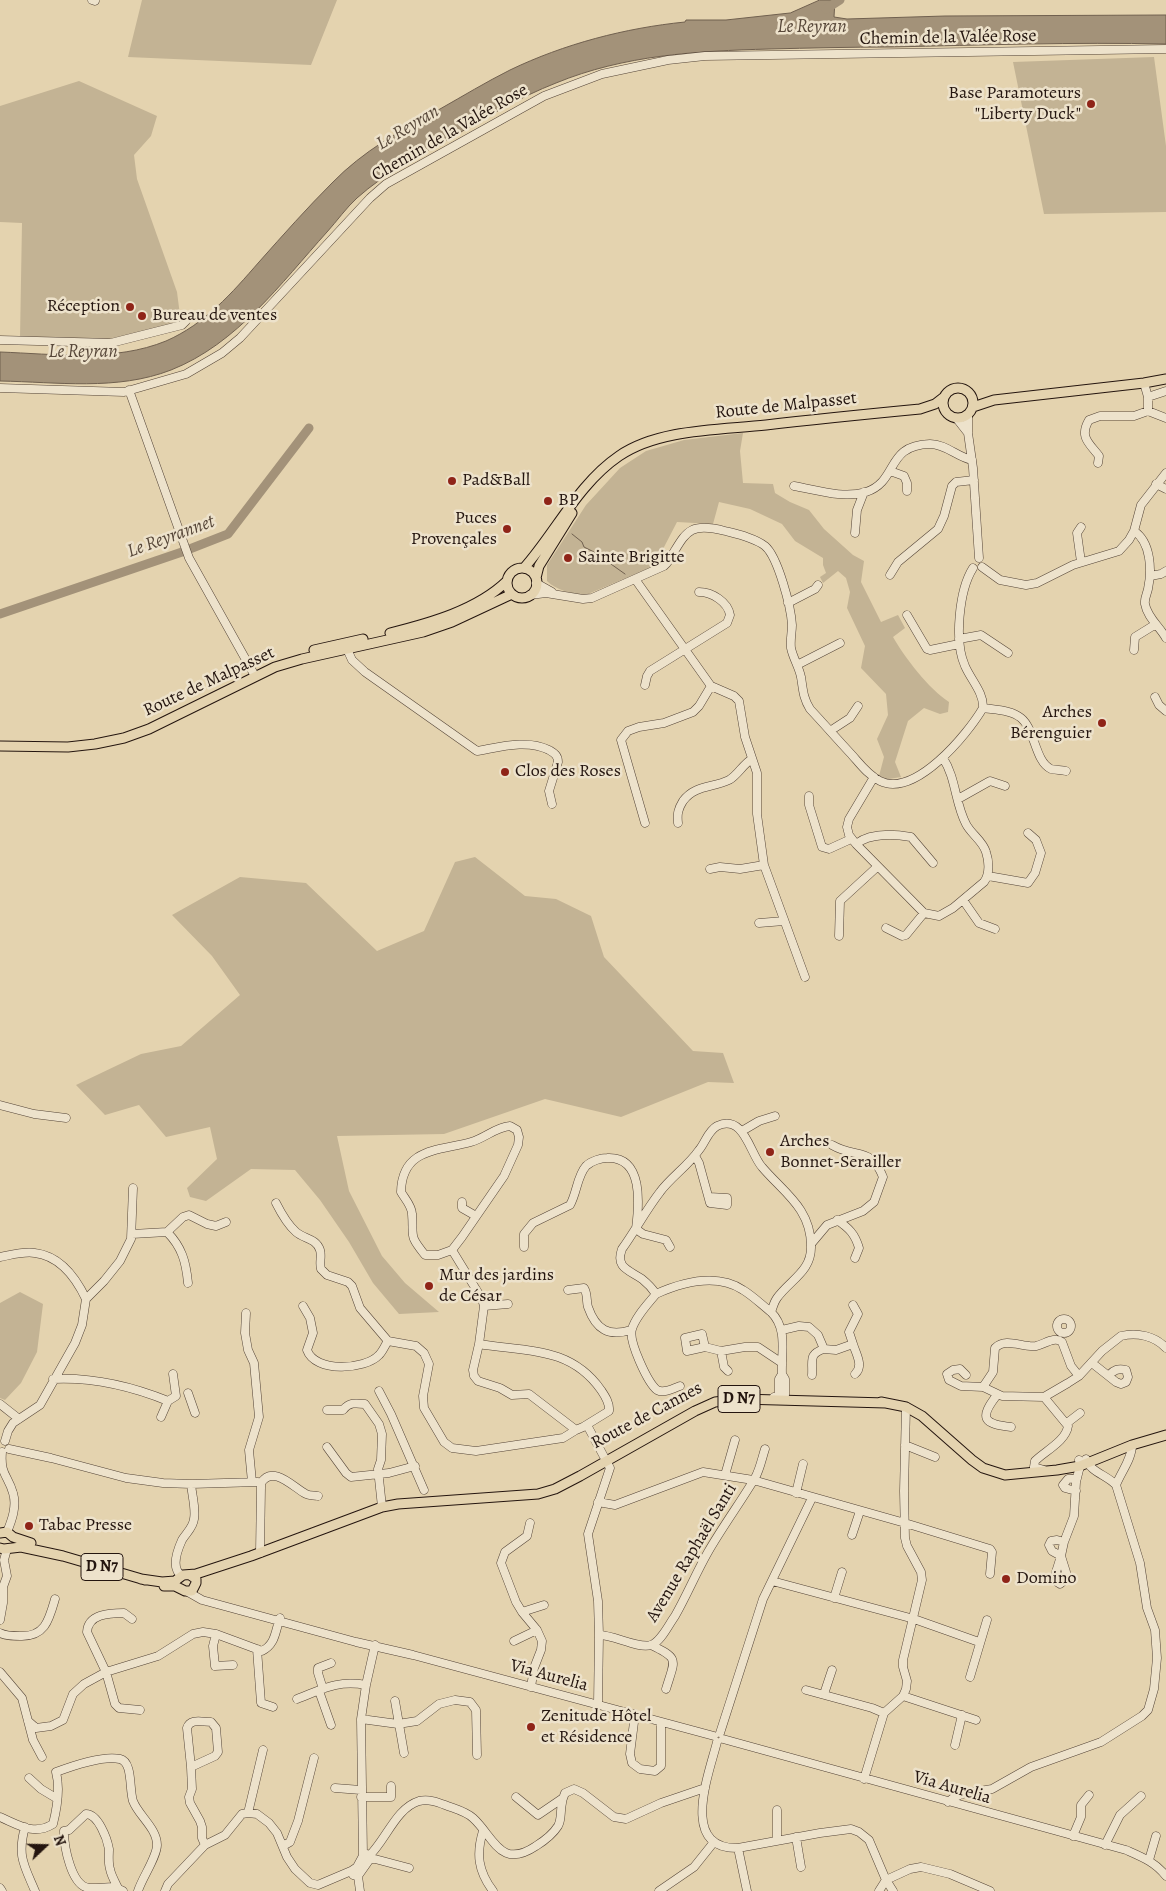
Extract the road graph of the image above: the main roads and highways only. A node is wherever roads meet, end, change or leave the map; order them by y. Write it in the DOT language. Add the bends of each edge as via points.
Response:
graph roads {
  1 [pos="1166,379"];
  2 [pos="971,395"];
  3 [pos="944,397"];
  4 [pos="994,400"];
  5 [pos="920,409"];
  6 [pos="971,411"];
  7 [pos="946,412"];
  8 [pos="656,440"];
  9 [pos="524,568"];
  10 [pos="536,580"];
  11 [pos="507,581"];
  12 [pos="512,594"];
  13 [pos="254,673"];
  14 [pos="0,741"];
  15 [pos="0,746"];
  16 [pos="785,1396"];
  17 [pos="1166,1435"];
  18 [pos="961,1450"];
  19 [pos="604,1461"];
  20 [pos="1082,1463"];
  21 [pos="520,1495"];
  22 [pos="7,1534"];
  23 [pos="4,1549"];
  24 [pos="255,1555"];
  25 [pos="63,1556"];
  26 [pos="184,1582"];
  1 -- 4 [label="main road"];
  2 -- 3 [label="main road" via="964,389 955,388"];
  2 -- 4 [label="main road"];
  2 -- 6 [label="main road"];
  3 -- 5 [label="main road, Route de Malpasset"];
  3 -- 7 [label="main road"];
  4 -- 6 [label="main road"];
  5 -- 7 [label="main road, Route de Malpasset"];
  5 -- 8 [label="main road, Route de Malpasset" via="689,433"];
  6 -- 7 [label="main road" via="958,419"];
  8 -- 9 [label="main road, Route de Malpasset" via="628,450 598,474"];
  8 -- 10 [label="main road, Route de Malpasset" via="599,478 582,498 539,566"];
  9 -- 10 [label="main road" via="531,571"];
  9 -- 11 [label="main road" via="513,571"];
  10 -- 12 [label="main road" via="536,588 530,595 521,598"];
  11 -- 12 [label="main road"];
  11 -- 13 [label="main road, Route de Malpasset" via="483,599 430,622 275,660"];
  12 -- 13 [label="main road, Route de Malpasset" via="423,632"];
  13 -- 14 [label="main road, Route de Malpasset" via="122,733 68,742"];
  13 -- 15 [label="main road, Route de Malpasset" via="149,729 124,738 68,747"];
  16 -- 18 [label="main road, Route de Cannes / D N7" via="906,1407 922,1416"];
  16 -- 19 [label="main road, Route de Cannes / D N7" via="715,1402"];
  16 -- 19 [label="main road, Route de Cannes / D N7" via="744,1393 713,1398 623,1447"];
  17 -- 20 [label="main road, Route de Cannes / D N7"];
  18 -- 20 [label="main road, Route de Cannes / D N7" via="996,1468 1013,1470"];
  18 -- 20 [label="main road, Route de Cannes / D N7" via="983,1468 1013,1475 1052,1471"];
  19 -- 21 [label="main road, Route de Cannes / D N7" via="554,1484"];
  19 -- 21 [label="main road, Route de Cannes / D N7" via="548,1491"];
  21 -- 24 [label="main road, Route de Cannes / D N7" via="382,1507"];
  22 -- 23 [label="main road" via="13,1544"];
  22 -- 25 [label="main road, D N7"];
  23 -- 25 [label="main road, D N7" via="20,1547"];
  24 -- 26 [label="main road, Route de Cannes / D N7"];
  24 -- 26 [label="main road, Route de Cannes / D N7" via="205,1576 196,1585 196,1579"];
  25 -- 26 [label="main road, D N7" via="141,1579"];
}
